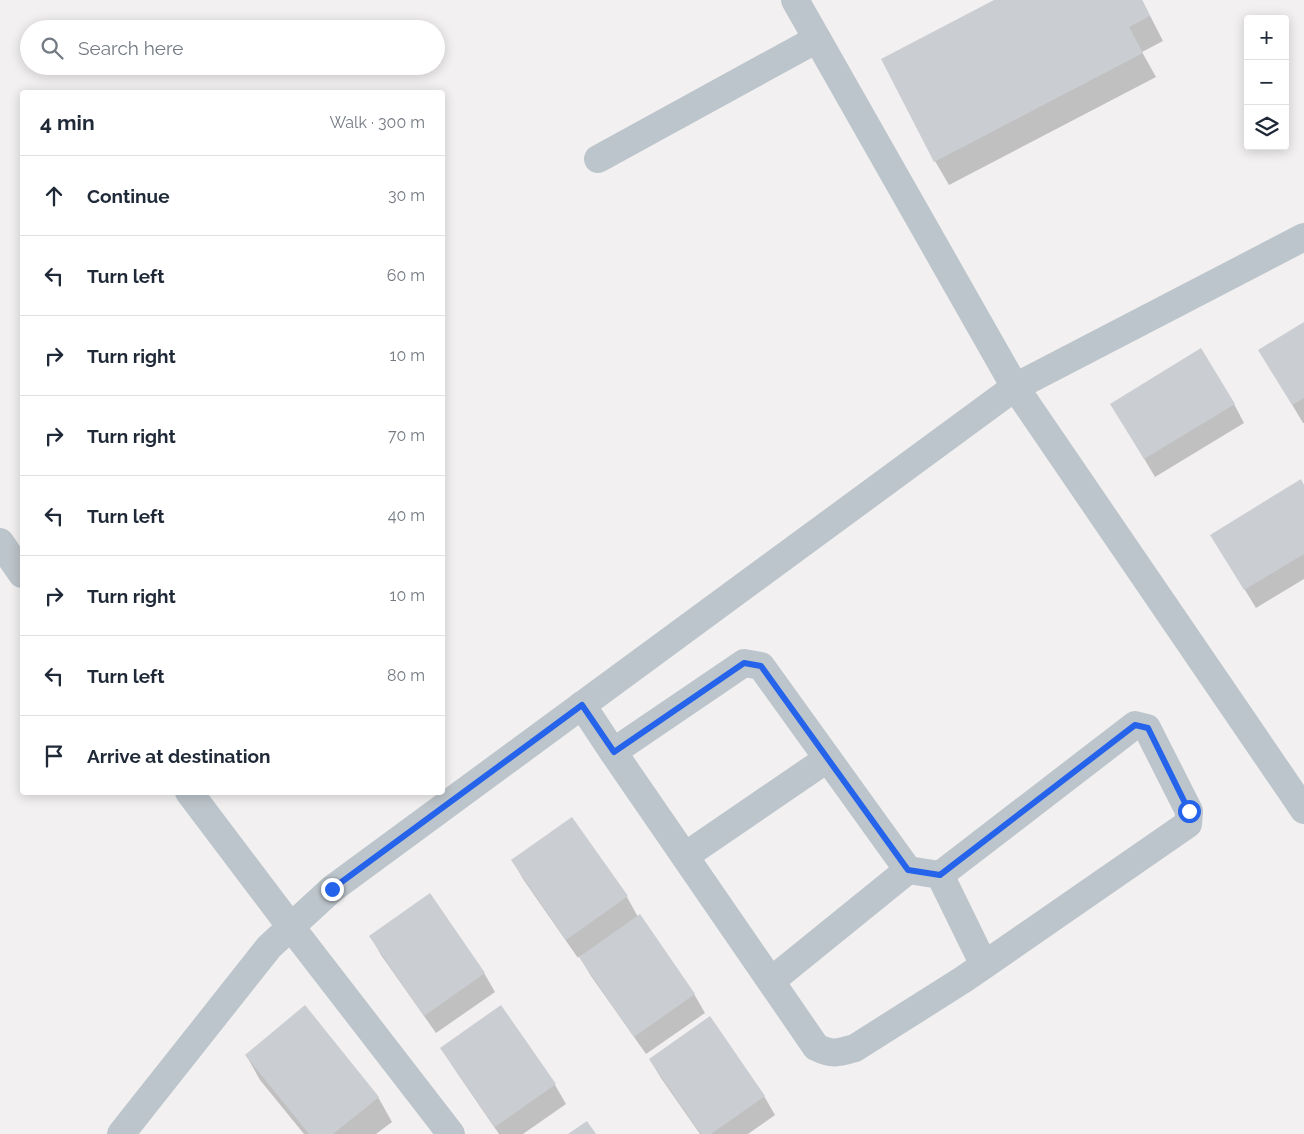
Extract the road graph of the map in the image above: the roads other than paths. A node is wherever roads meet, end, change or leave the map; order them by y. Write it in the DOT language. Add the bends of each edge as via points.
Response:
graph roads {
  1 [pos="795,0"];
  2 [pos="817,39"];
  3 [pos="598,159"];
  4 [pos="1304,237"];
  5 [pos="1015,387"];
  6 [pos="0,542"];
  7 [pos="20,571"];
  8 [pos="582,705"];
  9 [pos="614,752"];
  10 [pos="827,758"];
  11 [pos="191,795"];
  12 [pos="1304,810"];
  13 [pos="685,856"];
  14 [pos="908,870"];
  15 [pos="940,875"];
  16 [pos="290,927"];
  17 [pos="984,965"];
  18 [pos="771,982"];
  19 [pos="121,1134"];
  20 [pos="452,1134"];
  1 -- 2 [label="street"];
  2 -- 3 [label="street"];
  2 -- 5 [label="street"];
  4 -- 5 [label="street"];
  5 -- 8 [label="street"];
  5 -- 12 [label="street"];
  6 -- 7 [label="street"];
  8 -- 9 [label="street"];
  8 -- 16 [label="street" via="332,889"];
  9 -- 10 [label="street" via="744,663 761,666"];
  9 -- 13 [label="street"];
  10 -- 13 [label="street"];
  10 -- 14 [label="street"];
  11 -- 16 [label="street"];
  13 -- 18 [label="street"];
  14 -- 15 [label="street"];
  14 -- 18 [label="street"];
  15 -- 17 [label="street"];
  15 -- 17 [label="street" via="1135,725 1148,728 1189,811 1188,824"];
  16 -- 19 [label="street" via="269,947"];
  16 -- 20 [label="street"];
  17 -- 18 [label="street" via="855,1048 840,1053 828,1053 816,1047"];
}
